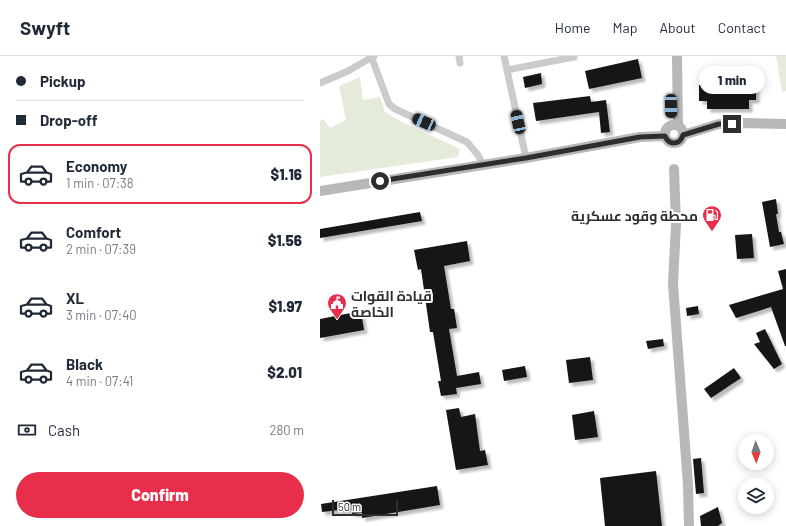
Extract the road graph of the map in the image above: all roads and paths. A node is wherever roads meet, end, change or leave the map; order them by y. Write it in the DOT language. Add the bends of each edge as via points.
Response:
graph roads {
  1 [pos="504,56"];
  2 [pos="670,56"];
  3 [pos="677,56"];
  4 [pos="372,57"];
  5 [pos="574,58"];
  6 [pos="507,70"];
  7 [pos="320,83"];
  8 [pos="786,124"];
  9 [pos="675,126"];
  10 [pos="683,135"];
  11 [pos="665,136"];
  12 [pos="526,158"];
  13 [pos="483,165"];
  14 [pos="674,169"];
  15 [pos="320,191"];
  16 [pos="689,526"];
  1 -- 6 [label="street"];
  2 -- 9 [label="main road"];
  3 -- 9 [label="main road"];
  4 -- 7 [label="street"];
  4 -- 13 [label="street" via="389,104 467,142 478,154"];
  5 -- 6 [label="street"];
  6 -- 12 [label="street"];
  8 -- 10 [label="main road" via="719,124"];
  9 -- 10 [label="main road" via="682,130"];
  9 -- 11 [label="main road" via="665,131"];
  10 -- 11 [label="main road" via="680,142 676,143 670,143"];
  11 -- 12 [label="main road" via="640,137"];
  12 -- 13 [label="main road"];
  13 -- 15 [label="main road"];
  14 -- 16 [label="main road" via="676,224 672,284"];
}
